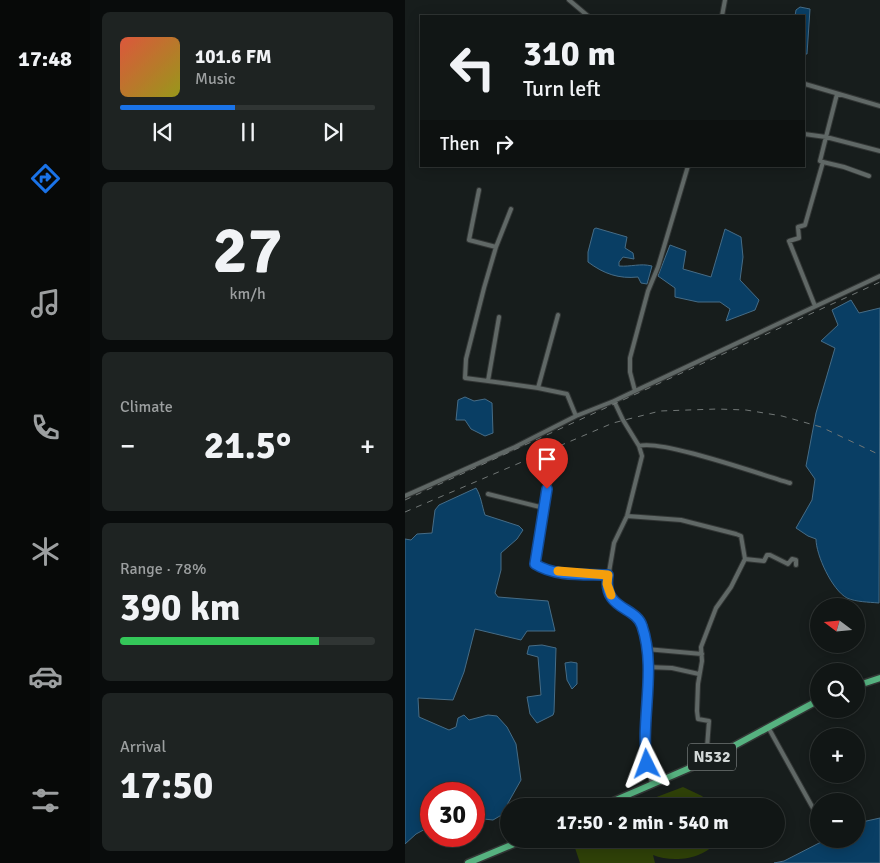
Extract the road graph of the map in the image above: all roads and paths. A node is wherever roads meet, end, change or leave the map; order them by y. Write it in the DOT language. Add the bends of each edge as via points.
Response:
graph roads {
  1 [pos="569,0"];
  2 [pos="725,0"];
  3 [pos="587,15"];
  4 [pos="722,15"];
  5 [pos="805,84"];
  6 [pos="837,94"];
  7 [pos="880,106"];
  8 [pos="805,134"];
  9 [pos="826,137"];
  10 [pos="880,152"];
  11 [pos="820,161"];
  12 [pos="688,167"];
  13 [pos="869,176"];
  14 [pos="479,190"];
  15 [pos="511,209"];
  16 [pos="496,247"];
  17 [pos="880,276"];
  18 [pos="815,306"];
  19 [pos="558,315"];
  20 [pos="499,317"];
  21 [pos="488,381"];
  22 [pos="538,388"];
  23 [pos="635,392"];
  24 [pos="614,401"];
  25 [pos="576,416"];
  26 [pos="639,446"];
  27 [pos="552,468"];
  28 [pos="790,483"];
  29 [pos="488,494"];
  30 [pos="405,496"];
  31 [pos="544,508"];
  32 [pos="627,516"];
  33 [pos="745,559"];
  34 [pos="796,565"];
  35 [pos="608,575"];
  36 [pos="646,649"];
  37 [pos="701,654"];
  38 [pos="647,667"];
  39 [pos="699,674"];
  40 [pos="880,678"];
  41 [pos="865,683"];
  42 [pos="810,705"];
  43 [pos="768,727"];
  44 [pos="705,761"];
  45 [pos="652,784"];
  46 [pos="620,798"];
  47 [pos="810,803"];
  48 [pos="504,848"];
  49 [pos="468,863"];
  1 -- 3 [label="street"];
  2 -- 4 [label="street"];
  5 -- 6 [label="street"];
  6 -- 7 [label="street"];
  6 -- 9 [label="street"];
  8 -- 9 [label="street"];
  9 -- 10 [label="street"];
  9 -- 11 [label="street"];
  12 -- 23 [label="street" via="630,358"];
  13 -- 18 [label="street" via="823,162 805,225 798,227 799,238 789,240"];
  14 -- 16 [label="street" via="469,240"];
  15 -- 16 [label="street"];
  16 -- 21 [label="street" via="466,358 465,378"];
  17 -- 18 [label="street"];
  18 -- 23 [label="street" via="775,328"];
  19 -- 22 [label="street"];
  20 -- 21 [label="street"];
  21 -- 22 [label="street"];
  22 -- 25 [label="street" via="567,394"];
  23 -- 24 [label="street"];
  24 -- 25 [label="street"];
  24 -- 26 [label="street"];
  25 -- 30 [label="street"];
  26 -- 28 [label="street" via="645,444 680,450"];
  26 -- 32 [label="street" via="642,456"];
  27 -- 31 [label="street"];
  29 -- 31 [label="street"];
  31 -- 35 [label="street" via="535,564 568,573"];
  32 -- 33 [label="street" via="681,520 741,536"];
  32 -- 35 [label="street" via="614,543"];
  33 -- 34 [label="street" via="765,561 770,555 788,564 792,559 796,560"];
  33 -- 37 [label="street" via="716,608"];
  35 -- 36 [label="street" via="607,584 617,605 642,624"];
  36 -- 37 [label="street"];
  36 -- 38 [label="street"];
  37 -- 39 [label="street"];
  38 -- 39 [label="street"];
  38 -- 45 [label="street" via="649,696 645,752"];
  39 -- 44 [label="street" via="698,720 709,721"];
  40 -- 41 [label="highway"];
  42 -- 43 [label="highway, N532"];
  43 -- 44 [label="highway, N532"];
  43 -- 47 [label="street"];
  44 -- 45 [label="highway, N532"];
  45 -- 46 [label="highway, N532"];
  48 -- 49 [label="highway"];
}
